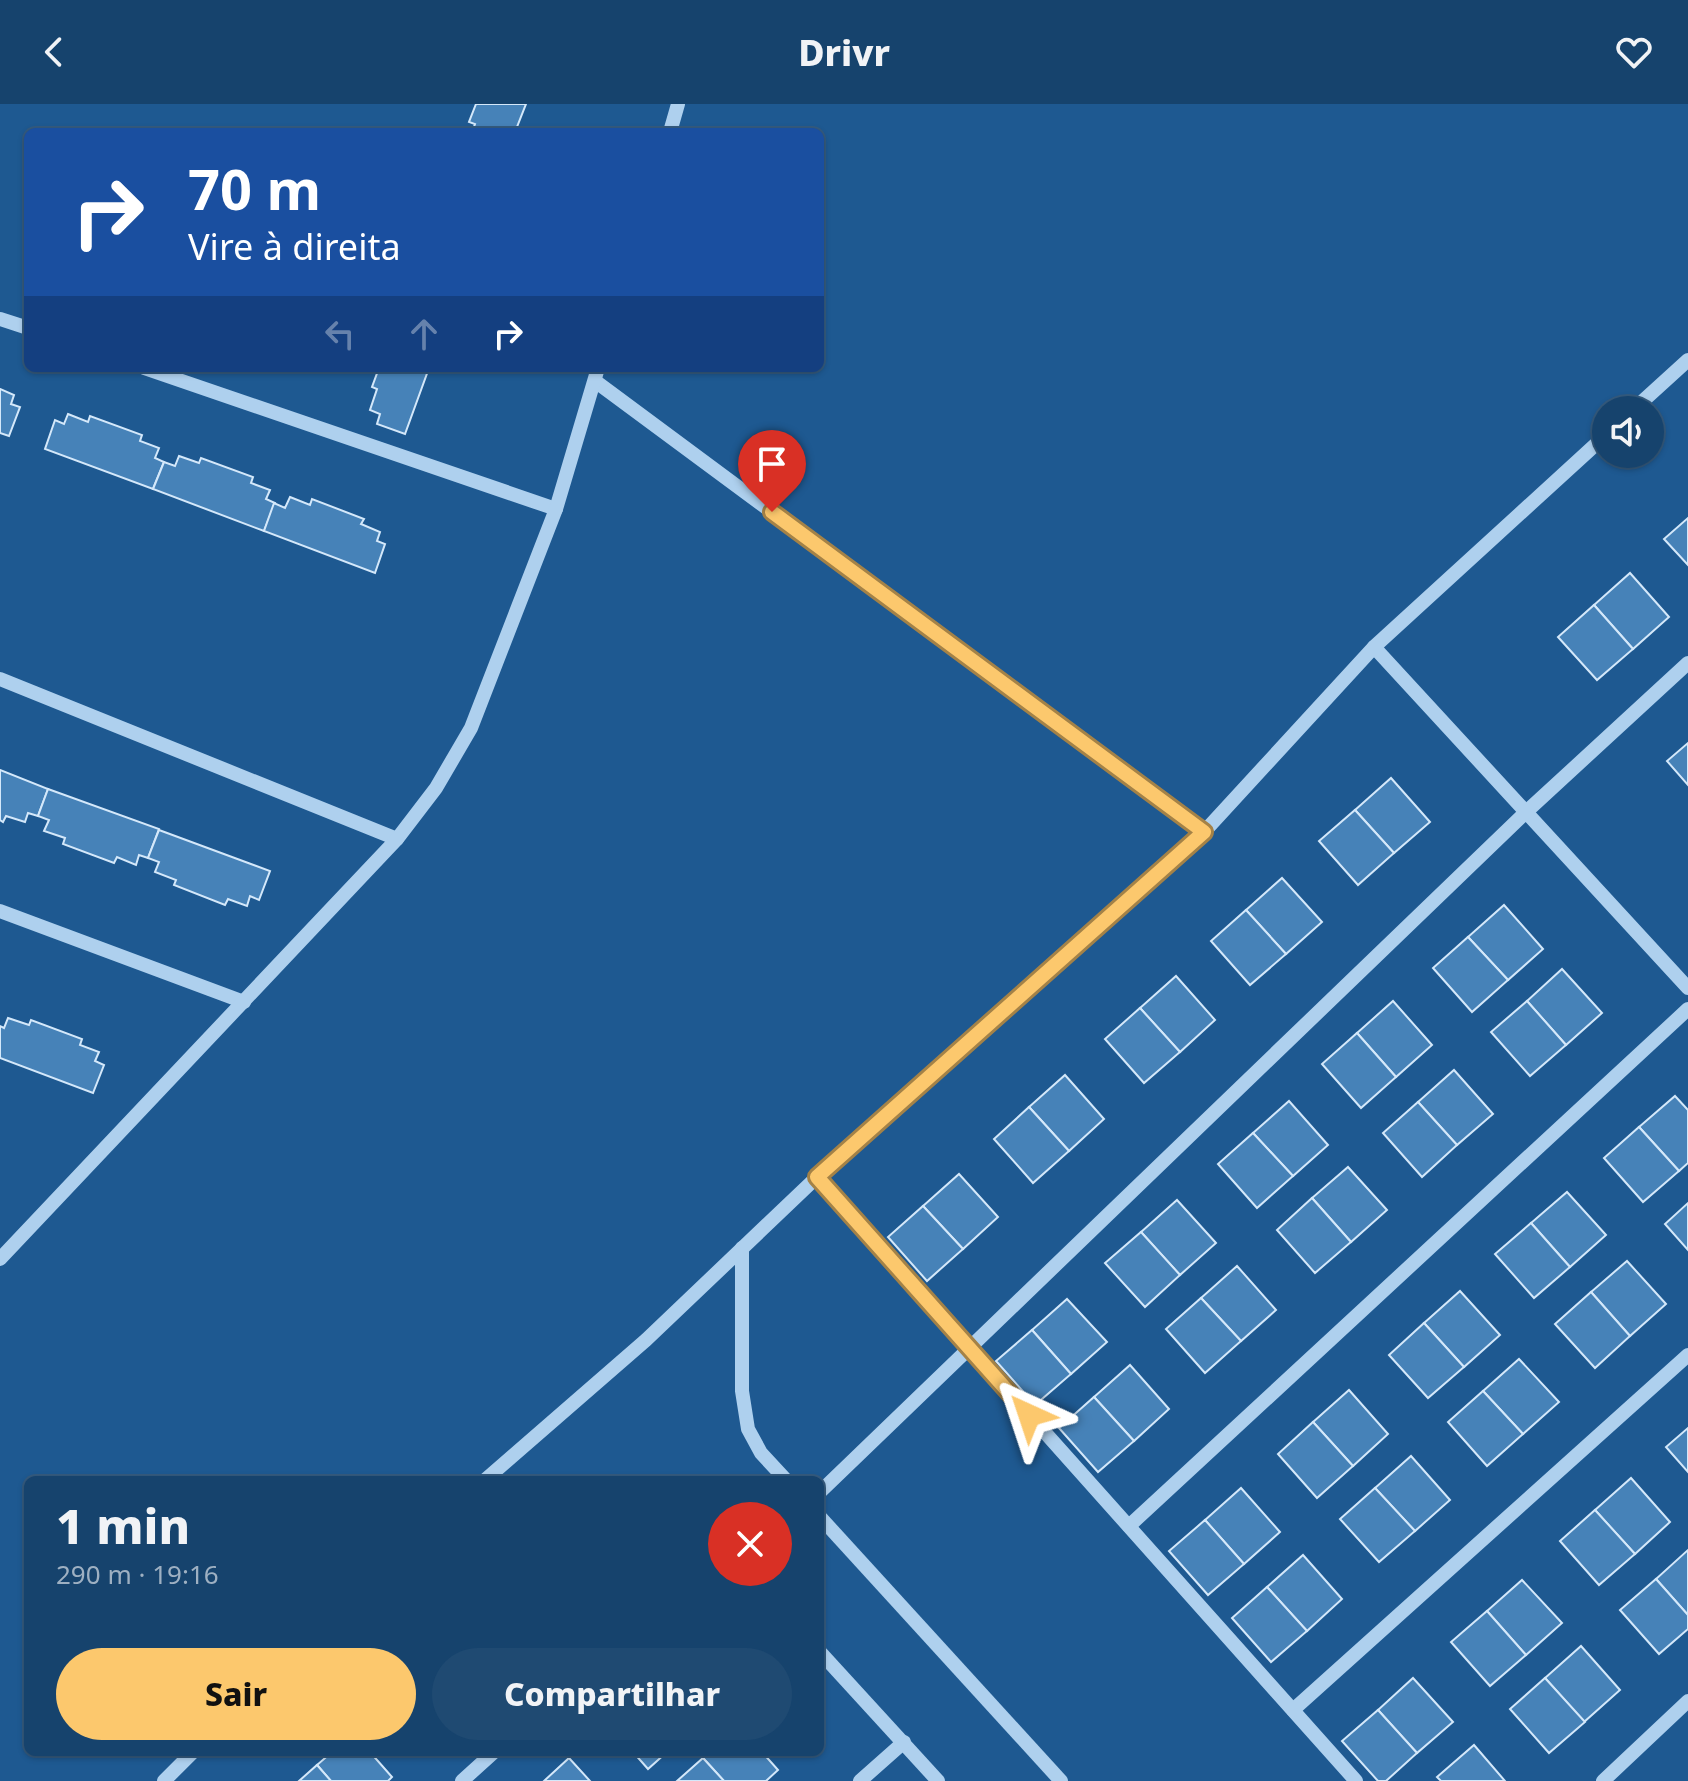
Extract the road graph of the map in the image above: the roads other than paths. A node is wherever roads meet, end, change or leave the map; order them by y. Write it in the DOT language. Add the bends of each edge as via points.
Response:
graph roads {
  1 [pos="678,104"];
  2 [pos="671,128"];
  3 [pos="0,319"];
  4 [pos="24,327"];
  5 [pos="1688,360"];
  6 [pos="156,372"];
  7 [pos="596,374"];
  8 [pos="1648,396"];
  9 [pos="1592,448"];
  10 [pos="556,509"];
  11 [pos="1374,647"];
  12 [pos="1688,663"];
  13 [pos="0,679"];
  14 [pos="1526,812"];
  15 [pos="1204,832"];
  16 [pos="397,839"];
  17 [pos="0,911"];
  18 [pos="1688,988"];
  19 [pos="244,1002"];
  20 [pos="1688,1009"];
  21 [pos="817,1177"];
  22 [pos="742,1248"];
  23 [pos="0,1259"];
  24 [pos="969,1348"];
  25 [pos="1688,1355"];
  26 [pos="490,1476"];
  27 [pos="782,1476"];
  28 [pos="824,1488"];
  29 [pos="824,1521"];
  30 [pos="1129,1526"];
  31 [pos="824,1656"];
  32 [pos="1688,1701"];
  33 [pos="1293,1710"];
  34 [pos="904,1742"];
  35 [pos="189,1756"];
  36 [pos="490,1756"];
  37 [pos="164,1781"];
  38 [pos="462,1781"];
  39 [pos="860,1781"];
  40 [pos="938,1781"];
  41 [pos="1061,1781"];
  42 [pos="1356,1781"];
  43 [pos="1603,1781"];
  1 -- 2 [label="street"];
  3 -- 4 [label="street"];
  5 -- 8 [label="street"];
  6 -- 10 [label="street"];
  7 -- 10 [label="street"];
  7 -- 15 [label="street"];
  9 -- 11 [label="street"];
  10 -- 16 [label="street" via="471,728 436,788"];
  11 -- 14 [label="street"];
  11 -- 15 [label="street"];
  12 -- 14 [label="street"];
  13 -- 16 [label="street"];
  14 -- 18 [label="street"];
  14 -- 24 [label="street"];
  15 -- 21 [label="street"];
  16 -- 19 [label="street"];
  17 -- 19 [label="street"];
  19 -- 23 [label="street"];
  20 -- 30 [label="street"];
  21 -- 22 [label="street"];
  21 -- 24 [label="street"];
  22 -- 26 [label="street"];
  22 -- 27 [label="street" via="742,1391 748,1429"];
  24 -- 28 [label="street"];
  24 -- 30 [label="street"];
  25 -- 33 [label="street"];
  29 -- 41 [label="street"];
  30 -- 33 [label="street"];
  31 -- 34 [label="street"];
  32 -- 43 [label="street"];
  33 -- 42 [label="street"];
  34 -- 39 [label="street"];
  34 -- 40 [label="street"];
  35 -- 37 [label="street"];
  36 -- 38 [label="street"];
}
